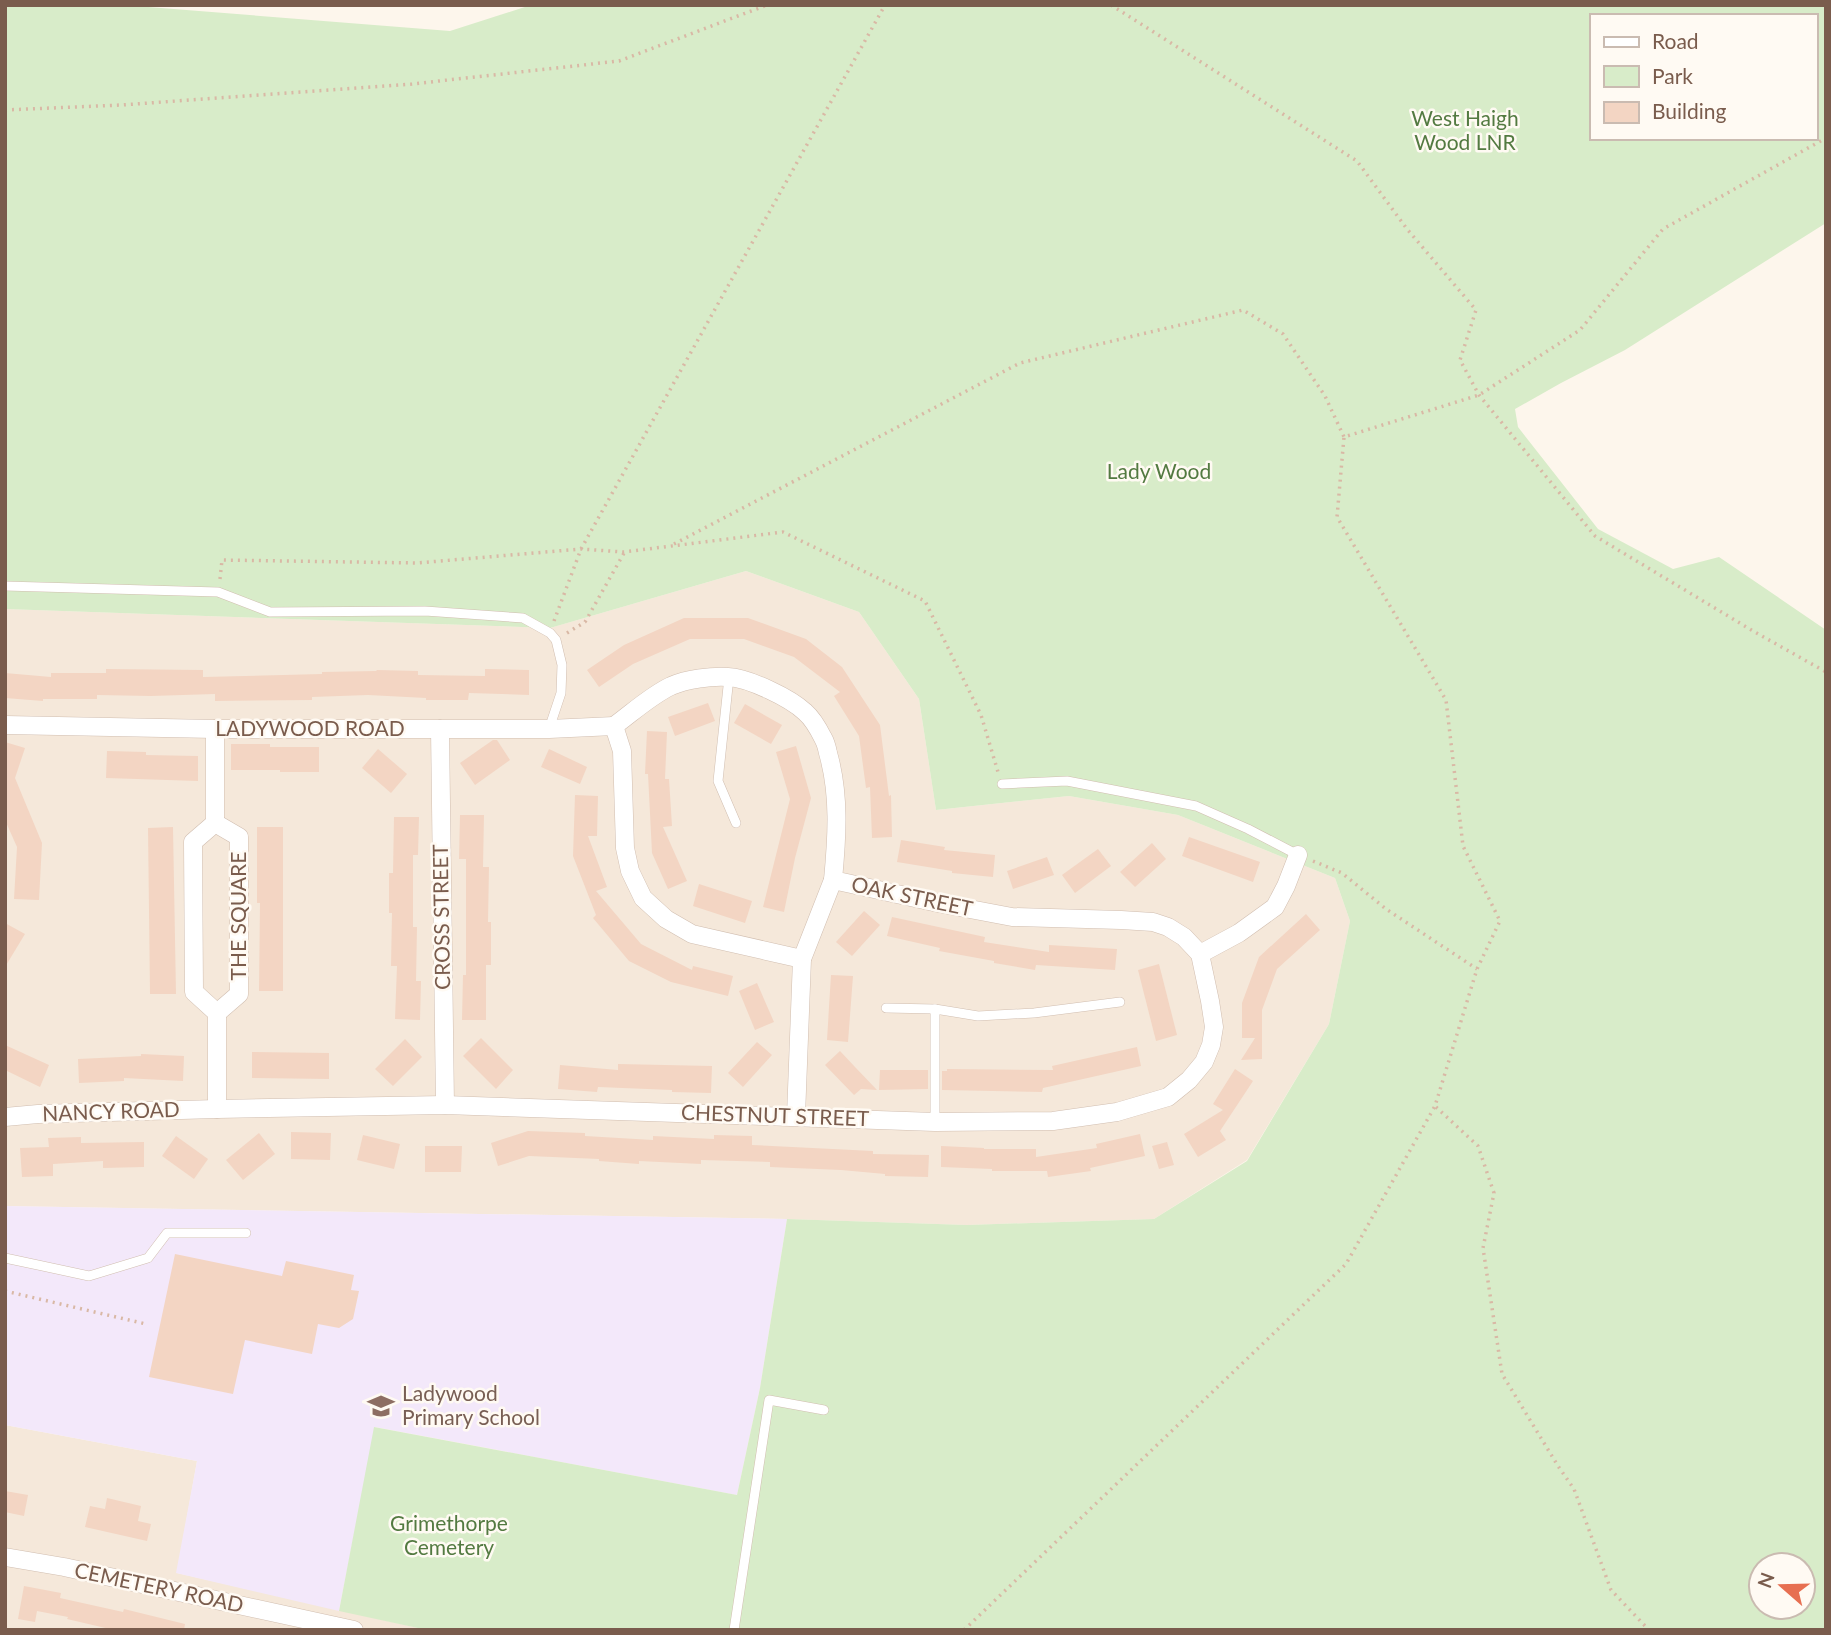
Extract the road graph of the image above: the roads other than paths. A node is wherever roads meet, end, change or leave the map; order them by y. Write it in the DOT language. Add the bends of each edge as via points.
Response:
graph roads {
  1 [pos="5,586"];
  2 [pos="729,677"];
  3 [pos="5,726"];
  4 [pos="614,726"];
  5 [pos="215,729"];
  6 [pos="440,729"];
  7 [pos="549,729"];
  8 [pos="1002,784"];
  9 [pos="215,823"];
  10 [pos="736,823"];
  11 [pos="1298,856"];
  12 [pos="833,880"];
  13 [pos="1200,954"];
  14 [pos="802,959"];
  15 [pos="1119,1002"];
  16 [pos="886,1008"];
  17 [pos="935,1009"];
  18 [pos="217,1013"];
  19 [pos="444,1105"];
  20 [pos="217,1109"];
  21 [pos="796,1116"];
  22 [pos="5,1117"];
  23 [pos="935,1122"];
  24 [pos="246,1234"];
  25 [pos="5,1258"];
  26 [pos="824,1410"];
  27 [pos="5,1557"];
  28 [pos="354,1630"];
  29 [pos="734,1630"];
  1 -- 7 [label="lane" via="218,592 270,612 425,611 523,618 553,637 562,665 561,693"];
  2 -- 4 [label="street, OAK STREET" via="671,686"];
  2 -- 10 [label="lane" via="718,780"];
  2 -- 12 [label="street, OAK STREET" via="754,683 806,712 824,739 837,811"];
  3 -- 5 [label="street, LADYWOOD ROAD"];
  4 -- 7 [label="street, LADYWOOD ROAD"];
  4 -- 14 [label="street" via="622,751 625,848 643,898 692,934"];
  5 -- 6 [label="street, LADYWOOD ROAD"];
  5 -- 9 [label="street, THE SQUARE"];
  6 -- 7 [label="street, LADYWOOD ROAD"];
  6 -- 19 [label="street, CROSS STREET"];
  8 -- 11 [label="lane" via="1067,781 1195,806"];
  9 -- 18 [label="street, THE SQUARE" via="193,842 194,992"];
  9 -- 18 [label="street, THE SQUARE" via="239,837 239,994"];
  11 -- 13 [label="street" via="1275,907"];
  12 -- 13 [label="street, OAK STREET" via="1012,917 1153,922 1184,937"];
  12 -- 14 [label="street"];
  13 -- 23 [label="street, CHESTNUT STREET" via="1214,1027 1212,1045 1189,1080 1168,1097 1053,1121"];
  14 -- 21 [label="street"];
  15 -- 17 [label="lane" via="978,1016"];
  16 -- 17 [label="lane"];
  17 -- 23 [label="lane"];
  18 -- 20 [label="street"];
  19 -- 20 [label="street, CHESTNUT STREET"];
  19 -- 21 [label="street, CHESTNUT STREET"];
  20 -- 22 [label="street, NANCY ROAD"];
  21 -- 23 [label="street, CHESTNUT STREET"];
  24 -- 25 [label="lane" via="167,1233 148,1258 89,1276"];
  26 -- 29 [label="lane" via="769,1400"];
  27 -- 28 [label="street, CEMETERY ROAD"];
}
